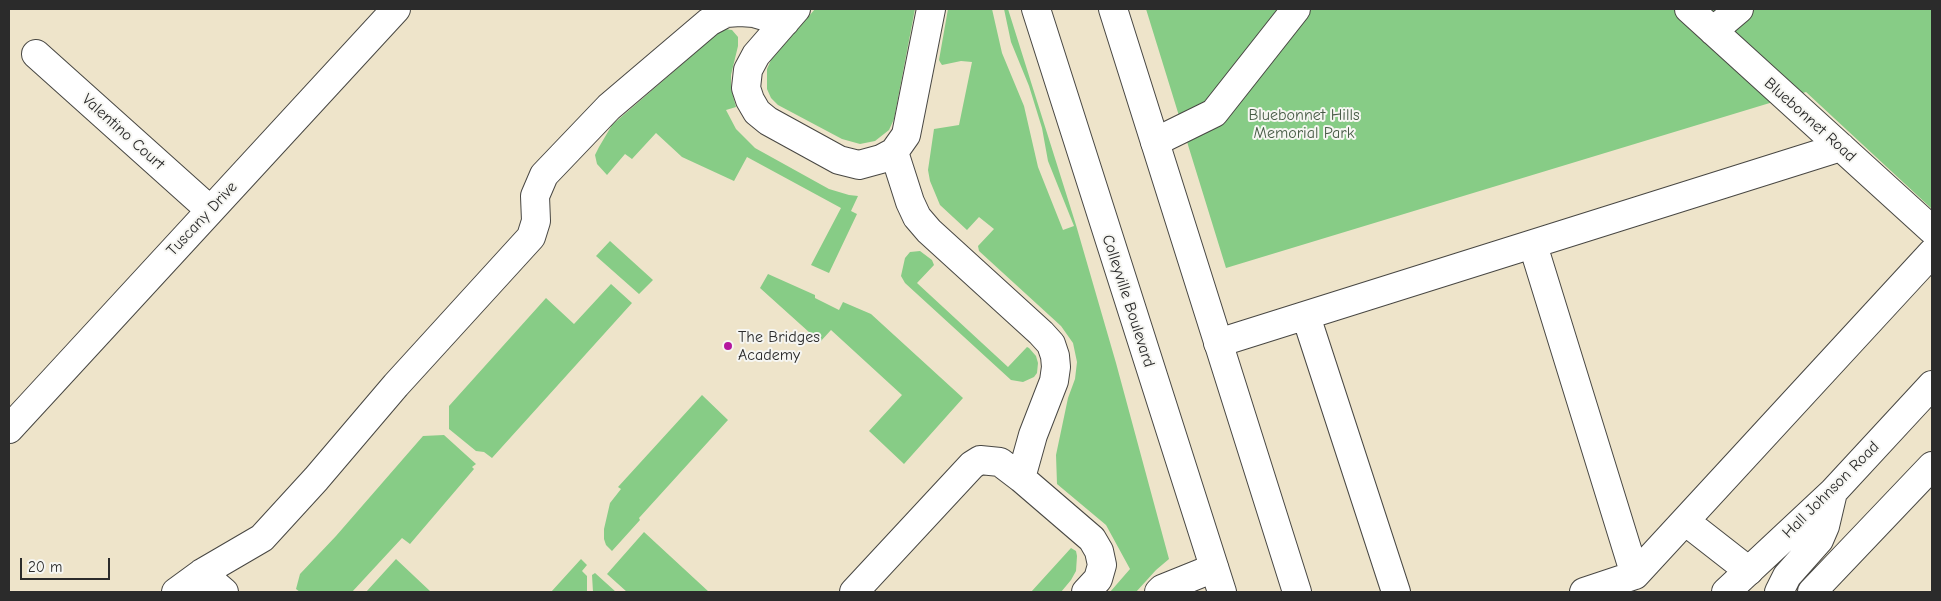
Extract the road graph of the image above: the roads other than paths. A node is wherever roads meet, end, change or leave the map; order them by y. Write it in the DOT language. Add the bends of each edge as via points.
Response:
graph roads {
  1 [pos="396,9"];
  2 [pos="931,9"];
  3 [pos="1036,9"];
  4 [pos="1113,9"];
  5 [pos="1296,9"];
  6 [pos="1689,9"];
  7 [pos="1739,9"];
  8 [pos="791,15"];
  9 [pos="1713,31"];
  10 [pos="36,54"];
  11 [pos="1155,142"];
  12 [pos="1841,147"];
  13 [pos="894,152"];
  14 [pos="210,210"];
  15 [pos="1932,230"];
  16 [pos="1532,245"];
  17 [pos="1932,253"];
  18 [pos="1306,316"];
  19 [pos="1218,342"];
  20 [pos="1932,385"];
  21 [pos="9,429"];
  22 [pos="1932,466"];
  23 [pos="1021,478"];
  24 [pos="1833,492"];
  25 [pos="1685,522"];
  26 [pos="1749,571"];
  27 [pos="202,573"];
  28 [pos="1635,575"];
  29 [pos="1218,580"];
  30 [pos="1092,585"];
  31 [pos="1818,589"];
  32 [pos="176,592"];
  33 [pos="224,592"];
  34 [pos="854,592"];
  35 [pos="1159,592"];
  36 [pos="1297,592"];
  37 [pos="1396,592"];
  38 [pos="1584,592"];
  39 [pos="1726,592"];
  40 [pos="1779,592"];
  1 -- 14 [label="main road, Tuscany Drive"];
  2 -- 13 [label="main road" via="906,135"];
  3 -- 29 [label="main road, Colleyville Boulevard"];
  4 -- 11 [label="main road"];
  5 -- 11 [label="main road" via="1214,113"];
  6 -- 9 [label="main road, Bluebonnet Road"];
  7 -- 9 [label="main road"];
  8 -- 13 [label="main road" via="756,55 748,70 746,88 757,112 850,164 868,164"];
  8 -- 27 [label="main road" via="726,13 709,22 609,107 544,174 535,196 536,221 531,237 262,538"];
  9 -- 12 [label="main road, Bluebonnet Road"];
  10 -- 14 [label="main road, Valentino Court"];
  11 -- 19 [label="main road"];
  12 -- 15 [label="main road, Bluebonnet Road"];
  12 -- 16 [label="main road"];
  13 -- 23 [label="main road" via="910,202 928,231 1051,344 1056,367 1054,381 1032,435"];
  14 -- 21 [label="main road, Tuscany Drive"];
  16 -- 18 [label="main road"];
  16 -- 28 [label="main road"];
  17 -- 25 [label="main road"];
  18 -- 19 [label="main road"];
  18 -- 37 [label="main road"];
  19 -- 36 [label="main road"];
  20 -- 24 [label="main road, Hall Johnson Road"];
  22 -- 31 [label="main road"];
  23 -- 30 [label="main road" via="1092,539 1102,565"];
  23 -- 34 [label="main road" via="1000,462 980,460 972,465"];
  24 -- 26 [label="main road, Hall Johnson Road"];
  24 -- 40 [label="main road" via="1819,540 1787,576"];
  25 -- 26 [label="main road"];
  25 -- 28 [label="main road"];
  26 -- 39 [label="main road, Hall Johnson Road"];
  27 -- 32 [label="main road"];
  27 -- 33 [label="main road"];
  28 -- 38 [label="main road"];
  29 -- 35 [label="main road"];
}
